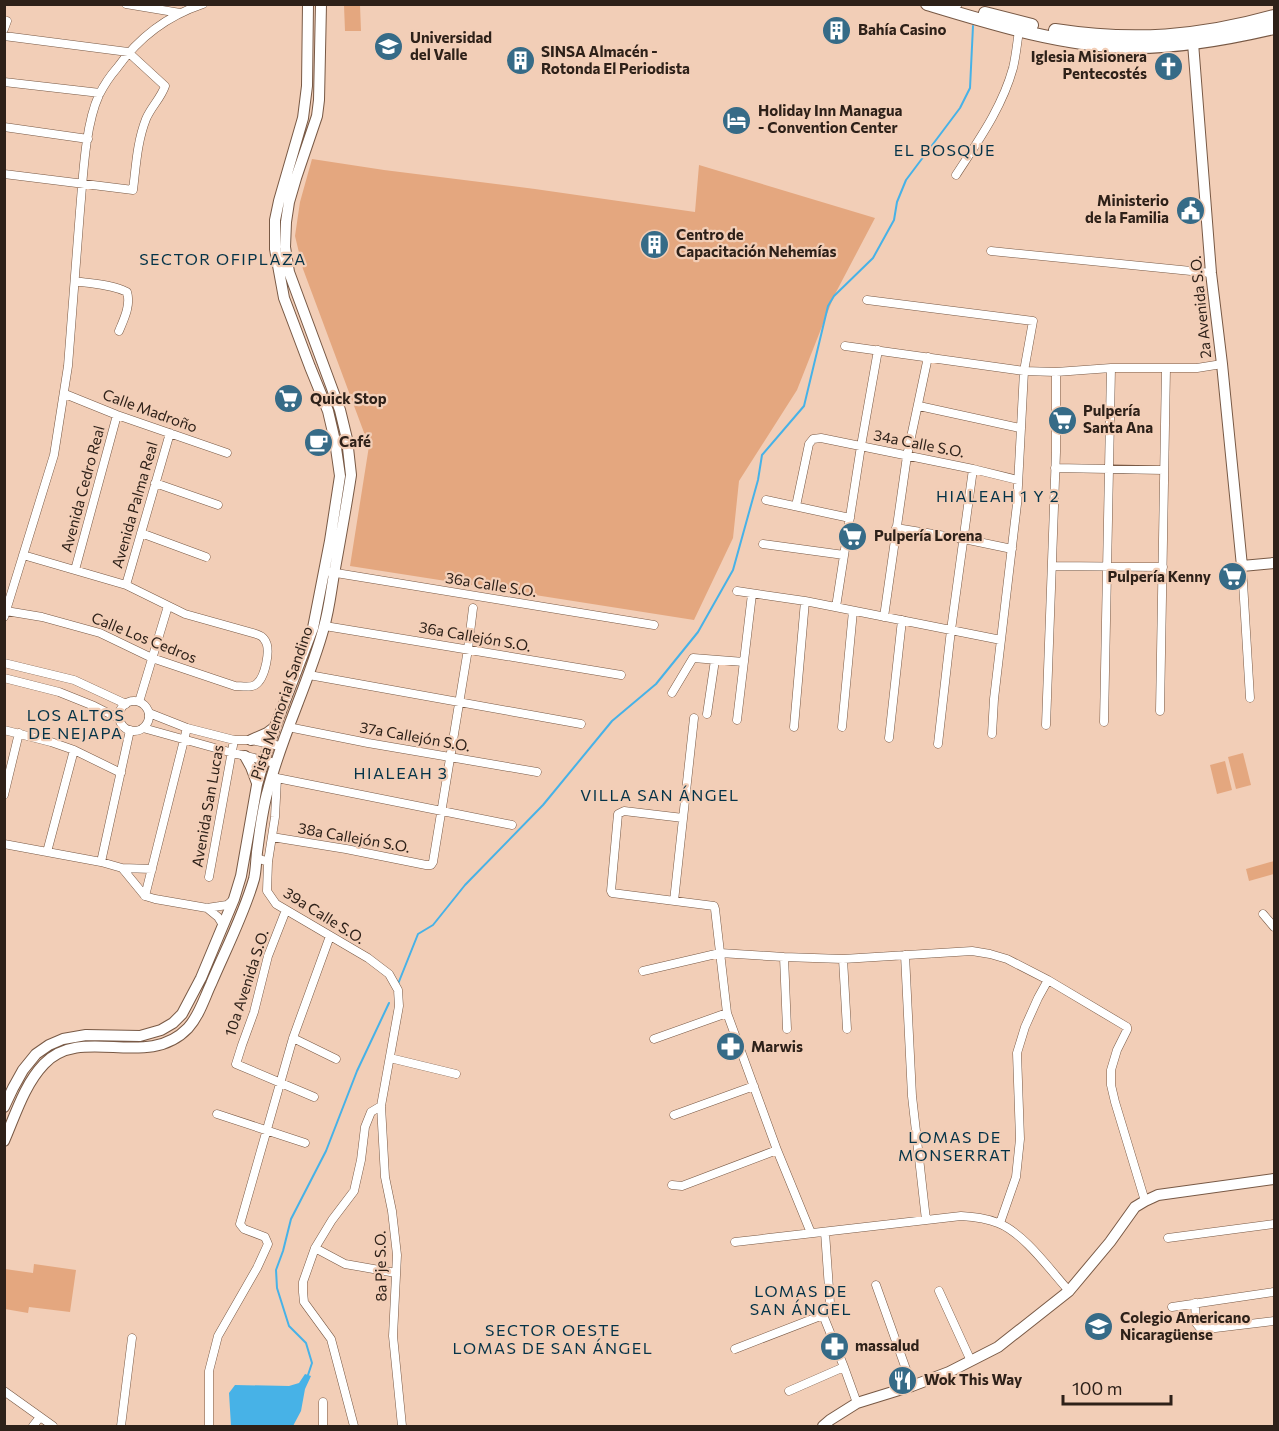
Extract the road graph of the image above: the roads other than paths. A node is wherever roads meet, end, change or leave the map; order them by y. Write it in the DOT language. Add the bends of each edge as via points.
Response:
graph roads {
  1 [pos="126,4"];
  2 [pos="203,4"];
  3 [pos="308,4"];
  4 [pos="321,4"];
  5 [pos="927,4"];
  6 [pos="140,5"];
  7 [pos="957,5"];
  8 [pos="185,9"];
  9 [pos="167,15"];
  10 [pos="1275,15"];
  11 [pos="1275,28"];
  12 [pos="1019,31"];
  13 [pos="4,36"];
  14 [pos="1193,44"];
  15 [pos="128,52"];
  16 [pos="4,82"];
  17 [pos="100,93"];
  18 [pos="4,127"];
  19 [pos="88,139"];
  20 [pos="4,174"];
  21 [pos="956,176"];
  22 [pos="82,184"];
  23 [pos="991,251"];
  24 [pos="1211,273"];
  25 [pos="75,281"];
  26 [pos="867,300"];
  27 [pos="300,302"];
  28 [pos="119,332"];
  29 [pos="300,339"];
  30 [pos="845,346"];
  31 [pos="878,350"];
  32 [pos="928,357"];
  33 [pos="322,364"];
  34 [pos="1222,364"];
  35 [pos="1111,368"];
  36 [pos="1166,368"];
  37 [pos="1024,370"];
  38 [pos="1056,372"];
  39 [pos="65,394"];
  40 [pos="919,406"];
  41 [pos="117,415"];
  42 [pos="1020,428"];
  43 [pos="170,433"];
  44 [pos="861,446"];
  45 [pos="227,453"];
  46 [pos="907,456"];
  47 [pos="1055,468"];
  48 [pos="973,469"];
  49 [pos="1109,469"];
  50 [pos="1164,471"];
  51 [pos="1018,480"];
  52 [pos="155,483"];
  53 [pos="766,500"];
  54 [pos="218,505"];
  55 [pos="796,506"];
  56 [pos="850,518"];
  57 [pos="896,528"];
  58 [pos="141,533"];
  59 [pos="964,539"];
  60 [pos="763,544"];
  61 [pos="1012,549"];
  62 [pos="23,555"];
  63 [pos="844,555"];
  64 [pos="206,557"];
  65 [pos="1275,563"];
  66 [pos="1052,566"];
  67 [pos="1107,566"];
  68 [pos="1242,566"];
  69 [pos="1163,567"];
  70 [pos="75,570"];
  71 [pos="329,572"];
  72 [pos="126,585"];
  73 [pos="737,591"];
  74 [pos="752,594"];
  75 [pos="805,601"];
  76 [pos="168,606"];
  77 [pos="836,607"];
  78 [pos="473,608"];
  79 [pos="853,611"];
  80 [pos="5,614"];
  81 [pos="884,617"];
  82 [pos="902,620"];
  83 [pos="654,625"];
  84 [pos="325,626"];
  85 [pos="951,630"];
  86 [pos="1001,640"];
  87 [pos="468,649"];
  88 [pos="152,658"];
  89 [pos="715,660"];
  90 [pos="744,662"];
  91 [pos="4,663"];
  92 [pos="309,675"];
  93 [pos="621,675"];
  94 [pos="4,678"];
  95 [pos="672,693"];
  96 [pos="1250,698"];
  97 [pos="460,701"];
  98 [pos="140,702"];
  99 [pos="126,704"];
  100 [pos="1160,711"];
  101 [pos="149,713"];
  102 [pos="707,714"];
  103 [pos="120,718"];
  104 [pos="694,718"];
  105 [pos="737,720"];
  106 [pos="1104,722"];
  107 [pos="581,724"];
  108 [pos="1046,725"];
  109 [pos="275,727"];
  110 [pos="288,727"];
  111 [pos="842,727"];
  112 [pos="143,728"];
  113 [pos="187,728"];
  114 [pos="794,728"];
  115 [pos="4,730"];
  116 [pos="130,730"];
  117 [pos="19,733"];
  118 [pos="992,734"];
  119 [pos="889,738"];
  120 [pos="185,740"];
  121 [pos="234,740"];
  122 [pos="251,740"];
  123 [pos="938,744"];
  124 [pos="275,745"];
  125 [pos="74,750"];
  126 [pos="233,753"];
  127 [pos="245,756"];
  128 [pos="450,757"];
  129 [pos="270,761"];
  130 [pos="121,772"];
  131 [pos="537,772"];
  132 [pos="274,777"];
  133 [pos="257,785"];
  134 [pos="4,795"];
  135 [pos="442,811"];
  136 [pos="683,818"];
  137 [pos="251,823"];
  138 [pos="512,825"];
  139 [pos="272,837"];
  140 [pos="4,844"];
  141 [pos="47,852"];
  142 [pos="257,858"];
  143 [pos="101,862"];
  144 [pos="268,862"];
  145 [pos="122,868"];
  146 [pos="152,869"];
  147 [pos="209,878"];
  148 [pos="145,896"];
  149 [pos="234,899"];
  150 [pos="674,901"];
  151 [pos="207,908"];
  152 [pos="286,910"];
  153 [pos="1263,914"];
  154 [pos="223,925"];
  155 [pos="1275,927"];
  156 [pos="330,936"];
  157 [pos="720,952"];
  158 [pos="904,955"];
  159 [pos="784,957"];
  160 [pos="843,958"];
  161 [pos="643,971"];
  162 [pos="1048,980"];
  163 [pos="727,1013"];
  164 [pos="787,1029"];
  165 [pos="847,1029"];
  166 [pos="293,1038"];
  167 [pos="654,1039"];
  168 [pos="336,1059"];
  169 [pos="390,1059"];
  170 [pos="456,1074"];
  171 [pos="280,1082"];
  172 [pos="754,1086"];
  173 [pos="314,1097"];
  174 [pos="381,1106"];
  175 [pos="4,1107"];
  176 [pos="217,1114"];
  177 [pos="674,1115"];
  178 [pos="267,1131"];
  179 [pos="4,1141"];
  180 [pos="305,1143"];
  181 [pos="777,1150"];
  182 [pos="1275,1179"];
  183 [pos="672,1185"];
  184 [pos="1145,1201"];
  185 [pos="926,1220"];
  186 [pos="1000,1223"];
  187 [pos="1275,1224"];
  188 [pos="825,1232"];
  189 [pos="811,1233"];
  190 [pos="1168,1238"];
  191 [pos="735,1242"];
  192 [pos="315,1248"];
  193 [pos="396,1273"];
  194 [pos="876,1286"];
  195 [pos="939,1291"];
  196 [pos="1069,1291"];
  197 [pos="1275,1292"];
  198 [pos="1195,1303"];
  199 [pos="1172,1307"];
  200 [pos="823,1315"];
  201 [pos="1275,1321"];
  202 [pos="132,1338"];
  203 [pos="735,1349"];
  204 [pos="971,1361"];
  205 [pos="844,1367"];
  206 [pos="912,1386"];
  207 [pos="4,1391"];
  208 [pos="789,1391"];
  209 [pos="323,1402"];
  210 [pos="857,1403"];
  211 [pos="40,1417"];
  212 [pos="33,1426"];
  213 [pos="53,1426"];
  214 [pos="121,1426"];
  215 [pos="209,1426"];
  216 [pos="323,1426"];
  217 [pos="354,1426"];
  218 [pos="402,1426"];
  219 [pos="823,1426"];
  1 -- 6 [label="street"];
  2 -- 8 [label="street"];
  3 -- 29 [label="main road, Pista Memorial Sandino" via="303,118 275,220 275,249 284,298"];
  4 -- 27 [label="main road, Pista Memorial Sandino" via="317,116 286,222 286,255"];
  5 -- 12 [label="main road"];
  6 -- 9 [label="street"];
  7 -- 10 [label="main road" via="1043,28 1117,37 1192,33"];
  8 -- 9 [label="street"];
  9 -- 15 [label="street"];
  11 -- 14 [label="main road"];
  12 -- 14 [label="main road" via="1122,46"];
  12 -- 21 [label="street" via="1013,67 1001,100"];
  13 -- 15 [label="street"];
  14 -- 24 [label="main road, 2a Avenida S.O."];
  15 -- 17 [label="street"];
  15 -- 22 [label="street" via="165,86 143,126 133,190"];
  16 -- 17 [label="street"];
  17 -- 19 [label="street"];
  18 -- 19 [label="street"];
  19 -- 22 [label="street"];
  20 -- 22 [label="street"];
  22 -- 25 [label="street"];
  23 -- 24 [label="street"];
  24 -- 34 [label="main road, 2a Avenida S.O."];
  25 -- 28 [label="street" via="127,292 128,308"];
  25 -- 39 [label="street"];
  26 -- 37 [label="street" via="1034,321"];
  27 -- 29 [label="main road" via="304,329"];
  27 -- 33 [label="main road, Pista Memorial Sandino"];
  29 -- 33 [label="main road" via="309,342"];
  29 -- 71 [label="main road, Pista Memorial Sandino" via="328,411 340,476"];
  30 -- 31 [label="street"];
  31 -- 32 [label="street"];
  31 -- 44 [label="street"];
  32 -- 37 [label="street"];
  32 -- 40 [label="street"];
  33 -- 71 [label="main road, Pista Memorial Sandino" via="340,410 351,475"];
  34 -- 36 [label="street"];
  34 -- 68 [label="main road, 2a Avenida S.O."];
  35 -- 36 [label="street"];
  35 -- 38 [label="street"];
  35 -- 49 [label="street"];
  36 -- 50 [label="street"];
  37 -- 38 [label="street"];
  37 -- 42 [label="street"];
  38 -- 47 [label="street"];
  39 -- 41 [label="street, Calle Madroño"];
  39 -- 62 [label="street" via="54,455"];
  40 -- 42 [label="street"];
  40 -- 46 [label="street"];
  41 -- 43 [label="street, Calle Madroño"];
  41 -- 70 [label="street, Avenida Cedro Real"];
  42 -- 51 [label="street"];
  43 -- 45 [label="street, Calle Madroño"];
  43 -- 52 [label="street, Avenida Palma Real"];
  44 -- 46 [label="street, 34a Calle S.O."];
  44 -- 55 [label="street, 34a Calle S.O." via="813,439"];
  44 -- 56 [label="street"];
  46 -- 48 [label="street, 34a Calle S.O."];
  46 -- 57 [label="street"];
  47 -- 49 [label="street"];
  47 -- 66 [label="street"];
  48 -- 51 [label="street, 34a Calle S.O."];
  48 -- 59 [label="street"];
  49 -- 50 [label="street"];
  49 -- 67 [label="street"];
  50 -- 69 [label="street"];
  51 -- 61 [label="street"];
  52 -- 54 [label="street"];
  52 -- 58 [label="street, Avenida Palma Real"];
  53 -- 55 [label="street"];
  55 -- 56 [label="street"];
  56 -- 63 [label="street"];
  57 -- 59 [label="street"];
  57 -- 81 [label="street"];
  58 -- 64 [label="street"];
  58 -- 72 [label="street, Avenida Palma Real"];
  59 -- 61 [label="street"];
  59 -- 85 [label="street"];
  60 -- 63 [label="street"];
  61 -- 86 [label="street"];
  62 -- 70 [label="street"];
  62 -- 80 [label="street"];
  63 -- 77 [label="street"];
  65 -- 68 [label="main road"];
  66 -- 67 [label="street"];
  66 -- 108 [label="street"];
  67 -- 69 [label="street"];
  67 -- 106 [label="street"];
  68 -- 96 [label="street"];
  69 -- 100 [label="street"];
  70 -- 72 [label="street"];
  71 -- 83 [label="street, 36a Calle S.O."];
  71 -- 84 [label="main road, Pista Memorial Sandino"];
  71 -- 109 [label="main road, Pista Memorial Sandino" via="313,628"];
  72 -- 76 [label="street"];
  73 -- 74 [label="street"];
  74 -- 75 [label="street"];
  74 -- 90 [label="street"];
  75 -- 77 [label="street"];
  75 -- 114 [label="street"];
  76 -- 88 [label="street"];
  76 -- 88 [label="street, Calle Los Cedros" via="264,637 267,663 256,685 248,687"];
  77 -- 79 [label="street"];
  78 -- 87 [label="street"];
  79 -- 81 [label="street"];
  79 -- 111 [label="street"];
  80 -- 88 [label="street, Calle Los Cedros" via="42,617 100,633"];
  81 -- 82 [label="street"];
  82 -- 85 [label="street"];
  82 -- 119 [label="street"];
  84 -- 87 [label="street, 36a Callejón S.O."];
  84 -- 92 [label="main road, Pista Memorial Sandino"];
  85 -- 86 [label="street"];
  85 -- 123 [label="street"];
  86 -- 118 [label="street"];
  87 -- 93 [label="street, 36a Callejón S.O."];
  87 -- 97 [label="street"];
  88 -- 98 [label="street"];
  89 -- 90 [label="street"];
  89 -- 95 [label="street" via="693,658"];
  89 -- 102 [label="street"];
  90 -- 105 [label="street"];
  91 -- 99 [label="street" via="74,680"];
  92 -- 97 [label="street"];
  92 -- 110 [label="main road, Pista Memorial Sandino"];
  94 -- 103 [label="street" via="59,692"];
  97 -- 107 [label="street"];
  97 -- 128 [label="street"];
  98 -- 99 [label="street"];
  98 -- 101 [label="street"];
  99 -- 103 [label="street"];
  101 -- 112 [label="street"];
  101 -- 113 [label="street"];
  103 -- 116 [label="street"];
  104 -- 136 [label="street"];
  109 -- 122 [label="main road"];
  109 -- 124 [label="main road, Pista Memorial Sandino"];
  110 -- 124 [label="main road, Pista Memorial Sandino"];
  110 -- 128 [label="street, 37a Callejón S.O."];
  112 -- 116 [label="street"];
  112 -- 120 [label="street"];
  113 -- 120 [label="street"];
  113 -- 121 [label="street"];
  115 -- 117 [label="street"];
  116 -- 130 [label="street"];
  117 -- 125 [label="street"];
  117 -- 134 [label="street"];
  120 -- 126 [label="street"];
  120 -- 146 [label="street"];
  121 -- 122 [label="street"];
  121 -- 126 [label="street, Avenida San Lucas"];
  122 -- 124 [label="street"];
  124 -- 129 [label="main road, Pista Memorial Sandino"];
  125 -- 130 [label="street"];
  125 -- 141 [label="street"];
  126 -- 127 [label="street"];
  126 -- 147 [label="street, Avenida San Lucas"];
  127 -- 129 [label="street"];
  127 -- 133 [label="main road"];
  128 -- 131 [label="street, 37a Callejón S.O."];
  128 -- 135 [label="street"];
  129 -- 132 [label="main road, Pista Memorial Sandino"];
  129 -- 133 [label="main road, Pista Memorial Sandino"];
  130 -- 143 [label="street"];
  132 -- 135 [label="street"];
  132 -- 139 [label="street, 39a Calle S.O."];
  132 -- 142 [label="main road, Pista Memorial Sandino" via="262,817"];
  133 -- 137 [label="main road, Pista Memorial Sandino"];
  135 -- 138 [label="street"];
  135 -- 139 [label="street, 38a Callejón S.O." via="433,862 426,865"];
  136 -- 150 [label="street"];
  136 -- 150 [label="street" via="624,811 617,817 612,894"];
  137 -- 142 [label="main road" via="251,853"];
  137 -- 149 [label="main road, Pista Memorial Sandino"];
  139 -- 144 [label="street, 39a Calle S.O."];
  140 -- 141 [label="street"];
  141 -- 143 [label="street"];
  142 -- 144 [label="street"];
  142 -- 179 [label="main road, Pista Memorial Sandino" via="247,898 188,1028 159,1046 83,1047 56,1055 31,1082"];
  143 -- 145 [label="street"];
  144 -- 152 [label="street, 39a Calle S.O." via="267,891"];
  145 -- 146 [label="street"];
  145 -- 148 [label="street"];
  146 -- 148 [label="street"];
  148 -- 151 [label="street"];
  149 -- 151 [label="street" via="227,905"];
  149 -- 154 [label="main road, Pista Memorial Sandino"];
  150 -- 157 [label="street" via="714,906"];
  151 -- 154 [label="street"];
  152 -- 156 [label="street, 39a Calle S.O."];
  152 -- 171 [label="street, 10a Avenida S.O." via="236,1064"];
  153 -- 155 [label="street"];
  154 -- 175 [label="main road, Pista Memorial Sandino" via="190,1001 173,1023 140,1036 86,1035 50,1045 23,1070"];
  156 -- 166 [label="street"];
  156 -- 169 [label="street, 39a Calle S.O." via="389,974 398,990"];
  157 -- 159 [label="street"];
  157 -- 161 [label="street"];
  157 -- 163 [label="street"];
  158 -- 160 [label="street"];
  158 -- 162 [label="street" via="972,951 990,954"];
  158 -- 185 [label="street" via="912,1096"];
  159 -- 160 [label="street"];
  159 -- 164 [label="street"];
  160 -- 165 [label="street"];
  162 -- 184 [label="street" via="1127,1027 1111,1070 1110,1085"];
  162 -- 186 [label="street" via="1017,1053 1017,1177"];
  163 -- 167 [label="street"];
  163 -- 172 [label="street"];
  166 -- 168 [label="street"];
  166 -- 171 [label="street"];
  169 -- 170 [label="street"];
  169 -- 174 [label="street"];
  171 -- 173 [label="street"];
  171 -- 178 [label="street"];
  172 -- 177 [label="street"];
  172 -- 181 [label="street"];
  174 -- 192 [label="street" via="371,1112 365,1127 354,1191"];
  174 -- 193 [label="street, 8a Pje S.O."];
  176 -- 178 [label="street"];
  178 -- 180 [label="street"];
  178 -- 215 [label="street" via="240,1224 265,1238 268,1244 218,1336 209,1371"];
  181 -- 183 [label="street" via="682,1186"];
  181 -- 189 [label="street"];
  182 -- 184 [label="main road" via="1158,1195"];
  184 -- 196 [label="main road" via="1135,1207"];
  185 -- 186 [label="street" via="961,1216"];
  185 -- 188 [label="street"];
  186 -- 196 [label="street" via="1017,1234"];
  187 -- 190 [label="street"];
  188 -- 189 [label="street"];
  188 -- 200 [label="street" via="830,1303"];
  189 -- 191 [label="street"];
  192 -- 193 [label="street" via="345,1264"];
  192 -- 217 [label="street" via="303,1282 304,1302 331,1339"];
  193 -- 218 [label="street, 8a Pje S.O." via="393,1336"];
  194 -- 206 [label="street"];
  195 -- 204 [label="street"];
  196 -- 204 [label="main road" via="998,1347"];
  197 -- 198 [label="street"];
  198 -- 199 [label="street"];
  198 -- 201 [label="street" via="1200,1328"];
  200 -- 203 [label="street"];
  200 -- 205 [label="street"];
  202 -- 214 [label="street"];
  204 -- 206 [label="main road"];
  205 -- 208 [label="street"];
  205 -- 210 [label="street"];
  206 -- 210 [label="main road"];
  207 -- 211 [label="street"];
  209 -- 216 [label="street"];
  210 -- 219 [label="main road"];
  211 -- 212 [label="street"];
  211 -- 213 [label="street"];
}
